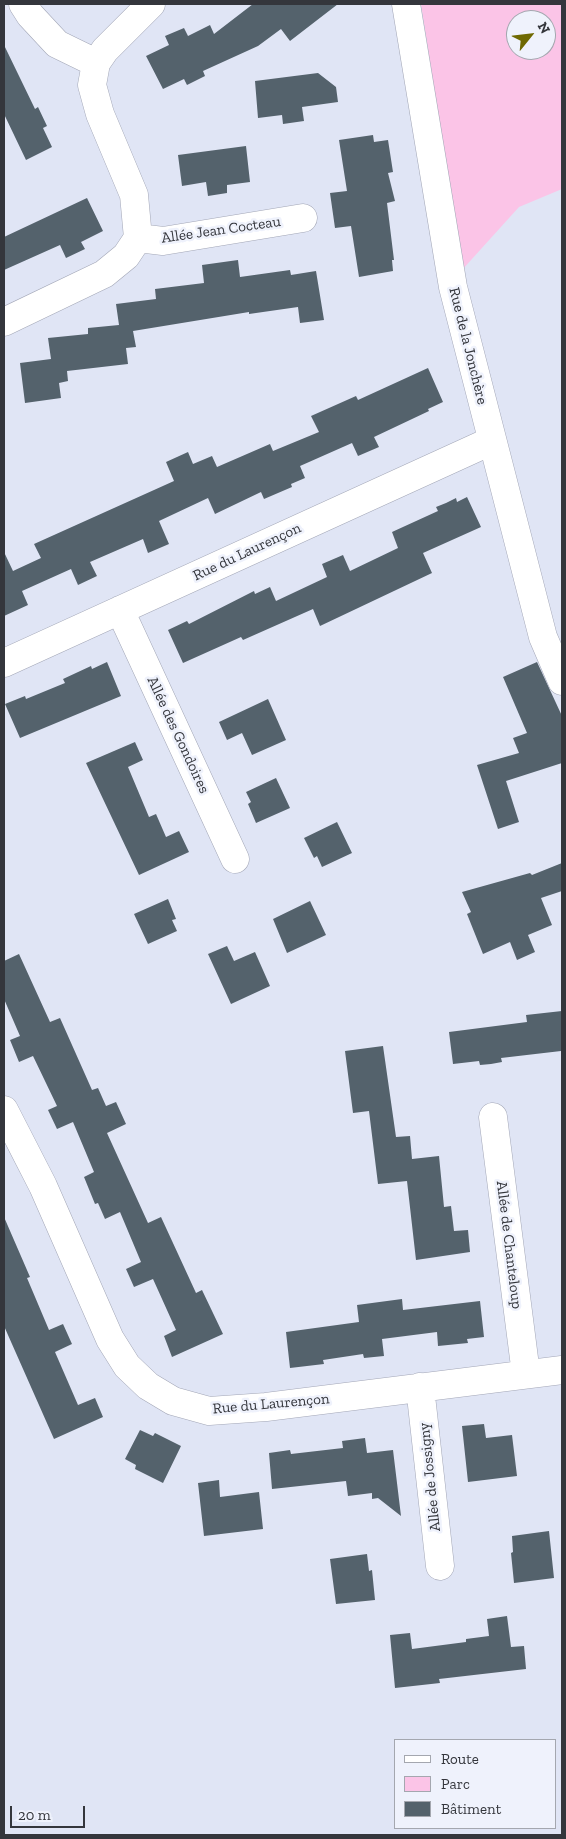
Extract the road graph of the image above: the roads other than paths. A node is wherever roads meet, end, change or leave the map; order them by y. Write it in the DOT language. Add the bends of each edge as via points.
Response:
graph roads {
  1 [pos="23,4"];
  2 [pos="151,4"];
  3 [pos="406,4"];
  4 [pos="96,62"];
  5 [pos="303,218"];
  6 [pos="138,238"];
  7 [pos="4,322"];
  8 [pos="491,441"];
  9 [pos="120,610"];
  10 [pos="4,663"];
  11 [pos="562,681"];
  12 [pos="236,859"];
  13 [pos="4,1110"];
  14 [pos="493,1117"];
  15 [pos="562,1370"];
  16 [pos="526,1374"];
  17 [pos="420,1387"];
  18 [pos="440,1566"];
  1 -- 4 [label="street" via="57,44"];
  2 -- 4 [label="street"];
  3 -- 8 [label="street, Rue de la Jonchère" via="453,287"];
  4 -- 6 [label="street" via="92,85 100,114 134,195"];
  5 -- 6 [label="street, Allée Jean Cocteau" via="163,240"];
  6 -- 7 [label="street" via="126,256 104,274"];
  8 -- 9 [label="street, Rue du Laurençon"];
  8 -- 11 [label="street, Rue de la Jonchère" via="543,637"];
  9 -- 10 [label="street, Rue du Laurençon"];
  9 -- 12 [label="street, Allée des Gondoires"];
  13 -- 17 [label="street, Rue du Laurençon" via="43,1186 110,1339 127,1366 148,1386 173,1401 209,1411"];
  14 -- 16 [label="street, Allée de Chanteloup"];
  15 -- 16 [label="street, Rue du Laurençon"];
  16 -- 17 [label="street, Rue du Laurençon"];
  17 -- 18 [label="street, Allée de Jossigny"];
}
